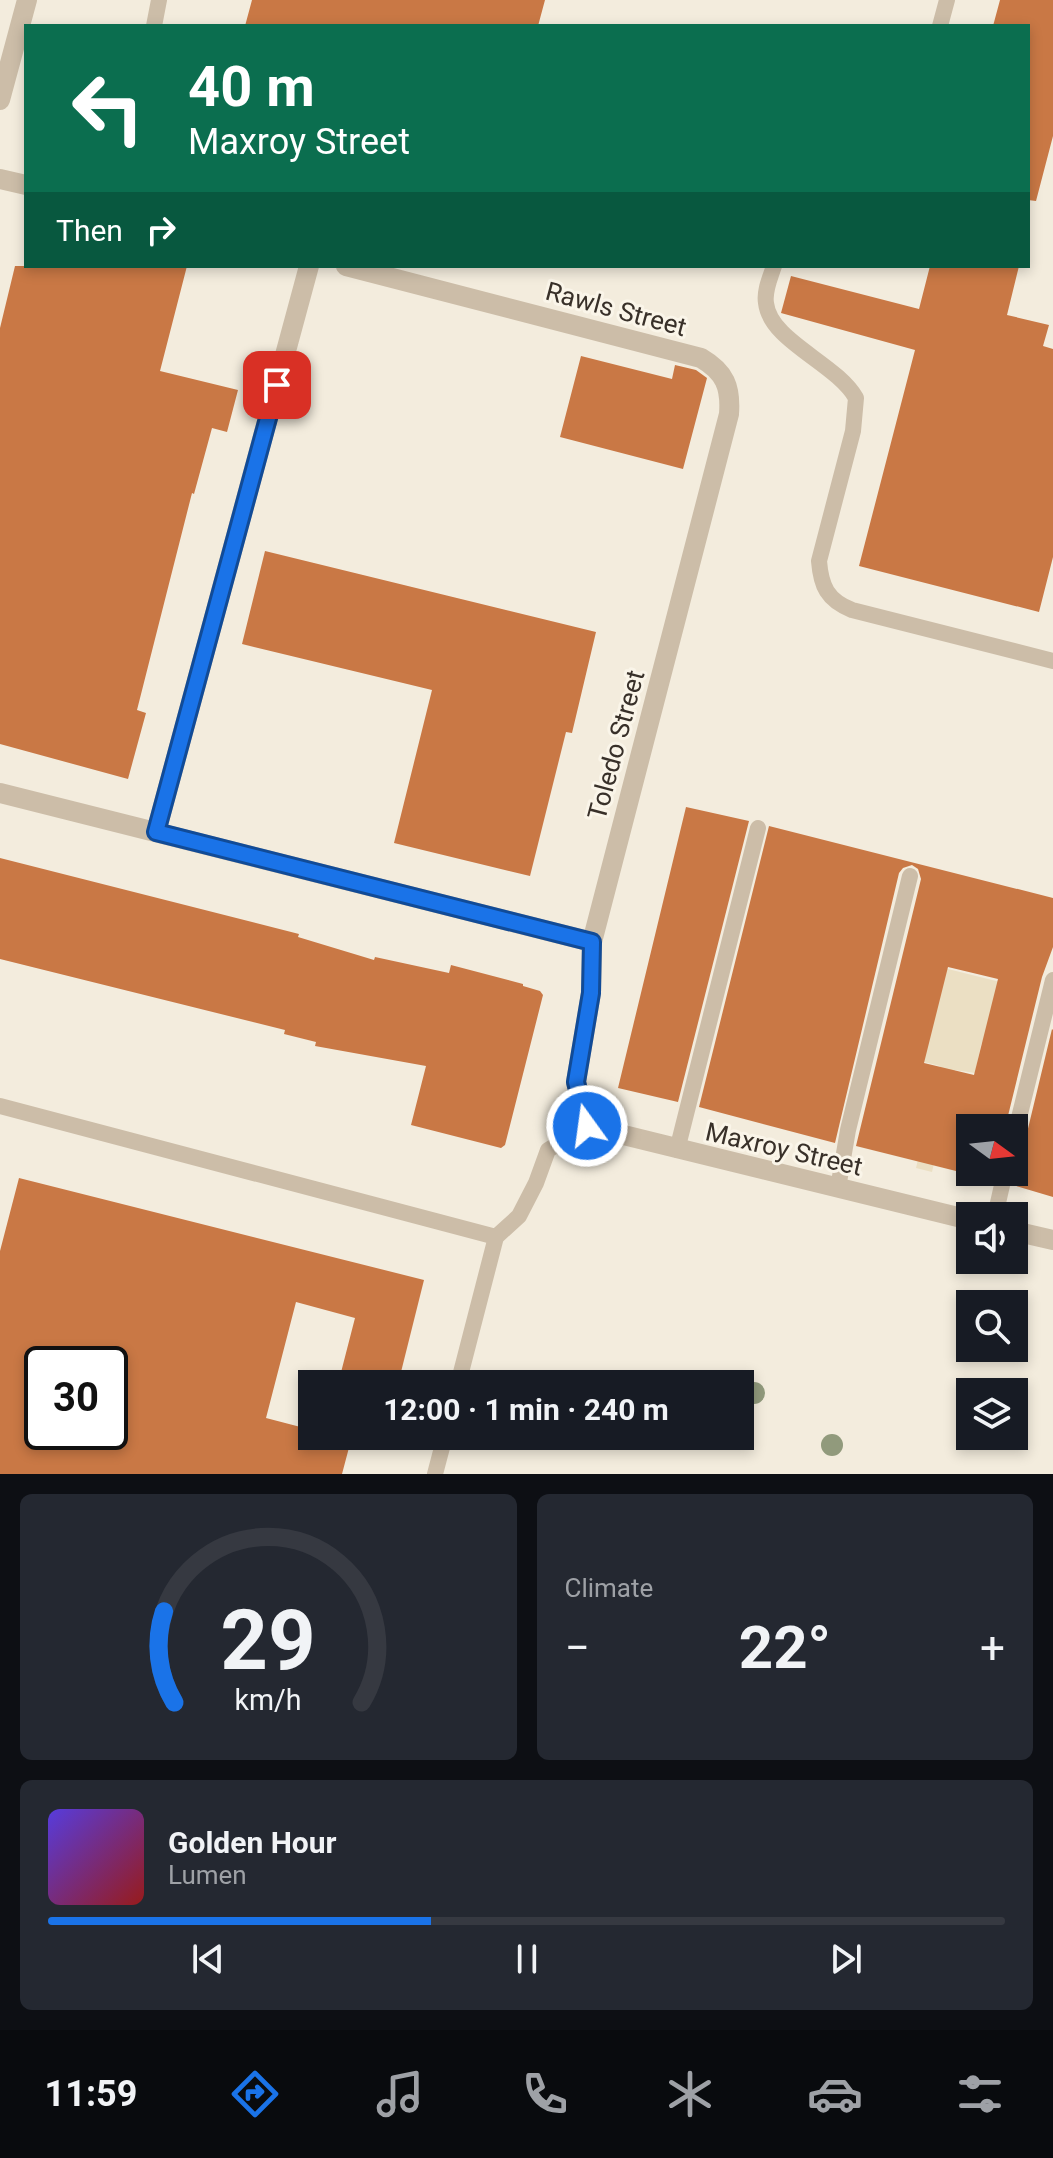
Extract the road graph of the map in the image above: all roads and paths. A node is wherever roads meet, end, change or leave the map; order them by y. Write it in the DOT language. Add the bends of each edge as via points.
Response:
graph roads {
  1 [pos="27,0"];
  2 [pos="159,0"];
  3 [pos="947,0"];
  4 [pos="154,24"];
  5 [pos="941,24"];
  6 [pos="0,100"];
  7 [pos="0,179"];
  8 [pos="24,185"];
  9 [pos="308,268"];
  10 [pos="354,268"];
  11 [pos="774,268"];
  12 [pos="726,381"];
  13 [pos="1053,661"];
  14 [pos="0,793"];
  15 [pos="758,828"];
  16 [pos="156,832"];
  17 [pos="910,876"];
  18 [pos="592,942"];
  19 [pos="1053,980"];
  20 [pos="0,1106"];
  21 [pos="1020,1114"];
  22 [pos="587,1126"];
  23 [pos="677,1150"];
  24 [pos="838,1188"];
  25 [pos="956,1217"];
  26 [pos="1028,1234"];
  27 [pos="496,1237"];
  28 [pos="1053,1240"];
  29 [pos="462,1370"];
  30 [pos="441,1450"];
  31 [pos="435,1474"];
  1 -- 6 [label="street"];
  2 -- 4 [label="lane"];
  3 -- 5 [label="lane"];
  7 -- 8 [label="street"];
  9 -- 16 [label="street"];
  10 -- 12 [label="street, Rawls Street" via="701,358 717,367"];
  11 -- 13 [label="lane" via="766,303 773,324 840,377 856,398 853,431 819,561 828,596 852,610"];
  12 -- 18 [label="street, Toledo Street" via="729,414"];
  14 -- 16 [label="street"];
  15 -- 23 [label="lane"];
  16 -- 18 [label="street"];
  17 -- 24 [label="lane"];
  18 -- 22 [label="street, Toledo Street" via="591,993 576,1082"];
  19 -- 21 [label="lane"];
  20 -- 27 [label="lane"];
  22 -- 23 [label="street, Maxroy Street"];
  22 -- 27 [label="lane" via="548,1150 519,1216"];
  23 -- 24 [label="street, Maxroy Street"];
  24 -- 25 [label="street, Maxroy Street"];
  26 -- 28 [label="street"];
  27 -- 29 [label="lane"];
  30 -- 31 [label="lane"];
}
